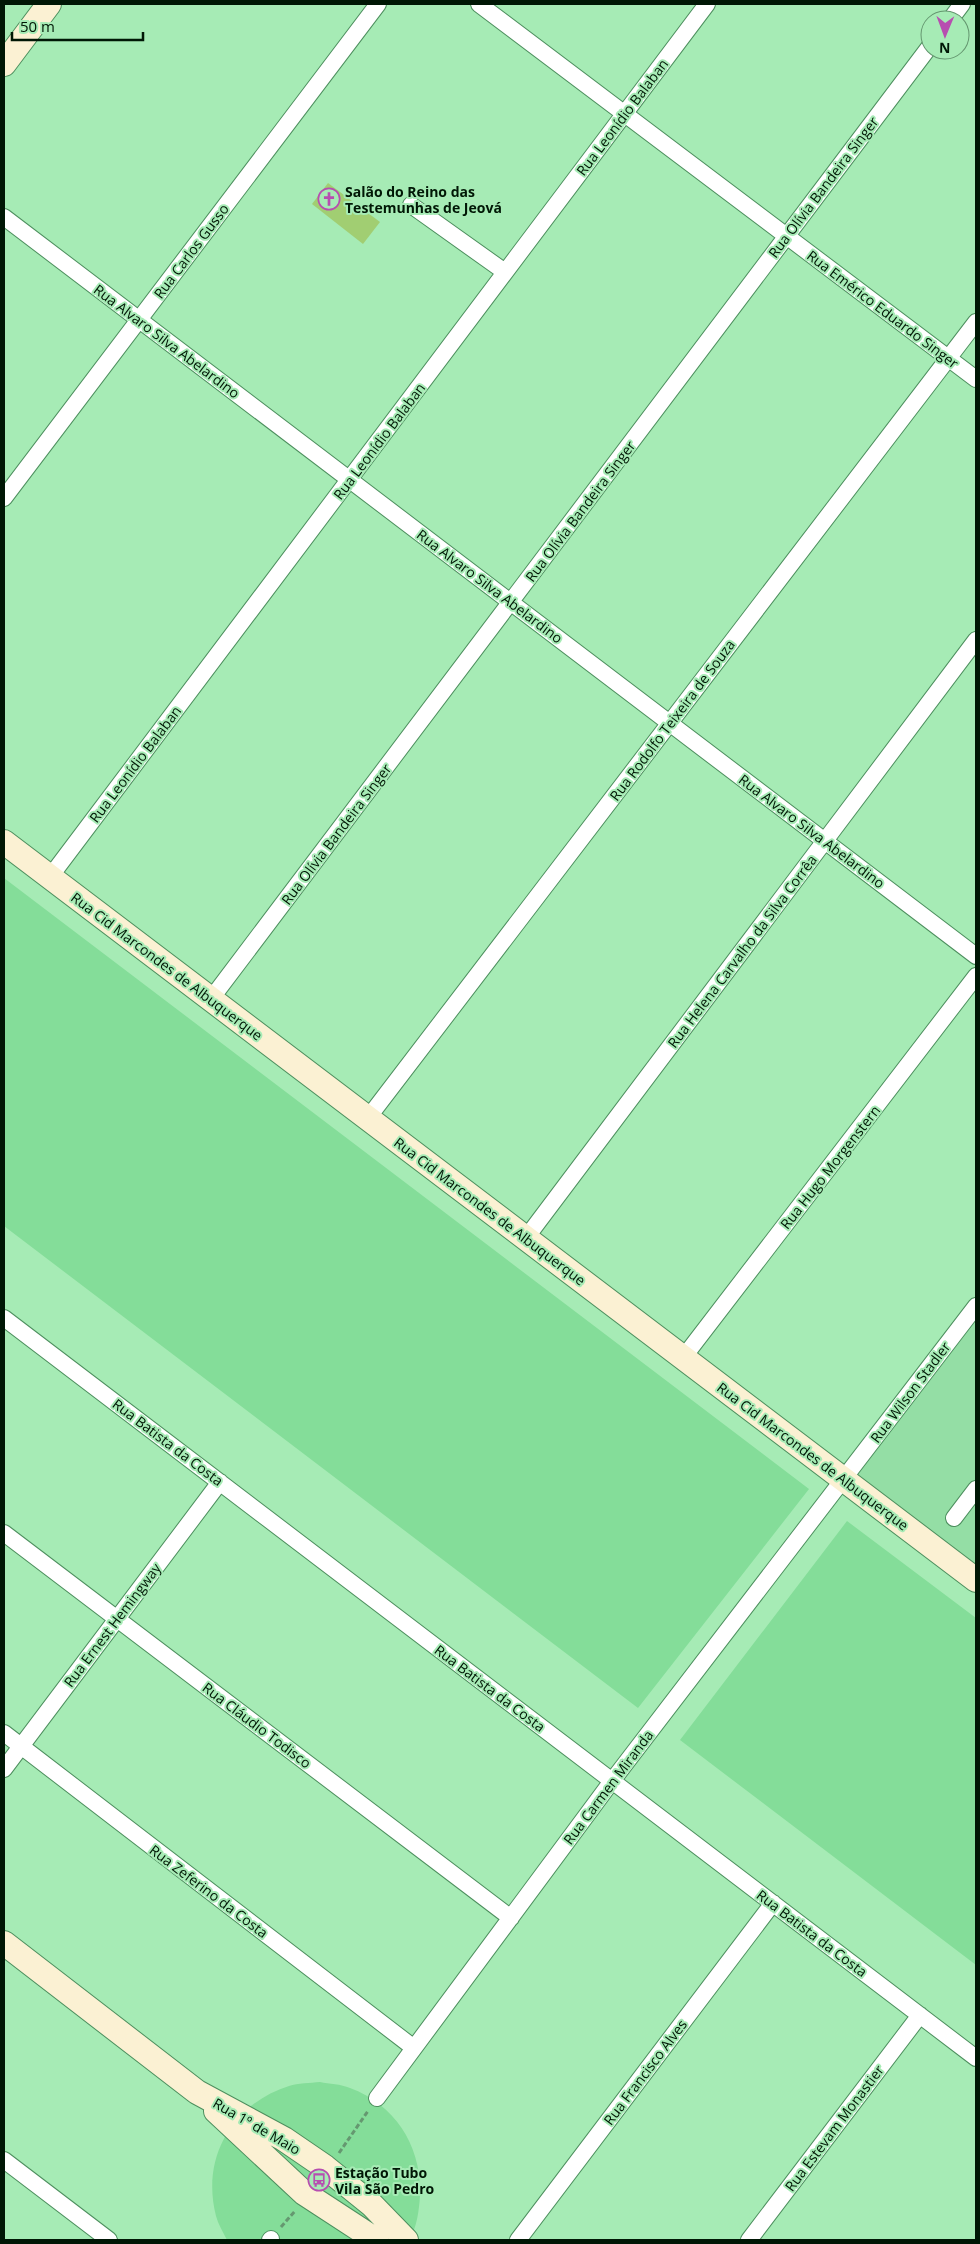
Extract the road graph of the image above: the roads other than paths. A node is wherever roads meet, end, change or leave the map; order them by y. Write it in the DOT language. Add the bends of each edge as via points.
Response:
graph roads {
  1 [pos="49,4"];
  2 [pos="378,4"];
  3 [pos="479,4"];
  4 [pos="707,4"];
  5 [pos="920,59"];
  6 [pos="4,64"];
  7 [pos="625,114"];
  8 [pos="411,205"];
  9 [pos="4,217"];
  10 [pos="787,236"];
  11 [pos="505,272"];
  12 [pos="139,320"];
  13 [pos="976,322"];
  14 [pos="949,358"];
  15 [pos="976,379"];
  16 [pos="350,480"];
  17 [pos="4,498"];
  18 [pos="511,602"];
  19 [pos="976,640"];
  20 [pos="670,723"];
  21 [pos="825,841"];
  22 [pos="4,842"];
  23 [pos="50,877"];
  24 [pos="976,956"];
  25 [pos="976,976"];
  26 [pos="211,999"];
  27 [pos="368,1118"];
  28 [pos="526,1238"];
  29 [pos="976,1306"];
  30 [pos="4,1318"];
  31 [pos="683,1358"];
  32 [pos="843,1479"];
  33 [pos="220,1482"];
  34 [pos="976,1490"];
  35 [pos="954,1518"];
  36 [pos="4,1533"];
  37 [pos="976,1580"];
  38 [pos="117,1619"];
  39 [pos="4,1733"];
  40 [pos="21,1746"];
  41 [pos="4,1769"];
  42 [pos="612,1781"];
  43 [pos="773,1903"];
  44 [pos="511,1918"];
  45 [pos="4,1944"];
  46 [pos="920,2015"];
  47 [pos="414,2048"];
  48 [pos="976,2058"];
  49 [pos="198,2092"];
  50 [pos="377,2098"];
  51 [pos="4,2160"];
  52 [pos="109,2240"];
  53 [pos="376,2240"];
  54 [pos="406,2240"];
  55 [pos="518,2240"];
  56 [pos="749,2240"];
  1 -- 6 [label="street"];
  2 -- 12 [label="street, Rua Carlos Gusso"];
  3 -- 7 [label="street, Rua Emérico Eduardo Singer"];
  4 -- 7 [label="street, Rua Leonídio Balaban"];
  5 -- 10 [label="street, Rua Olívia Bandeira Singer"];
  7 -- 10 [label="street, Rua Emérico Eduardo Singer"];
  7 -- 11 [label="street, Rua Leonídio Balaban"];
  8 -- 11 [label="street"];
  9 -- 12 [label="street, Rua Alvaro Silva Abelardino"];
  10 -- 14 [label="street, Rua Emérico Eduardo Singer"];
  10 -- 18 [label="street, Rua Olívia Bandeira Singer"];
  11 -- 16 [label="street, Rua Leonídio Balaban"];
  12 -- 16 [label="street, Rua Alvaro Silva Abelardino"];
  12 -- 17 [label="street, Rua Carlos Gusso"];
  13 -- 14 [label="street, Rua Rodolfo Teixeira de Souza"];
  14 -- 15 [label="street, Rua Emérico Eduardo Singer"];
  14 -- 20 [label="street, Rua Rodolfo Teixeira de Souza"];
  16 -- 18 [label="street, Rua Alvaro Silva Abelardino"];
  16 -- 23 [label="street, Rua Leonídio Balaban"];
  18 -- 20 [label="street, Rua Alvaro Silva Abelardino"];
  18 -- 26 [label="street, Rua Olívia Bandeira Singer"];
  19 -- 21 [label="street, Rua Helena Carvalho da Silva Corrêa"];
  20 -- 21 [label="street, Rua Alvaro Silva Abelardino"];
  20 -- 27 [label="street, Rua Rodolfo Teixeira de Souza"];
  21 -- 24 [label="street, Rua Alvaro Silva Abelardino"];
  21 -- 28 [label="street, Rua Helena Carvalho da Silva Corrêa"];
  22 -- 23 [label="street, Rua Cid Marcondes de Albuquerque"];
  23 -- 26 [label="street, Rua Cid Marcondes de Albuquerque"];
  25 -- 31 [label="street, Rua Hugo Morgenstern"];
  26 -- 27 [label="street, Rua Cid Marcondes de Albuquerque"];
  27 -- 28 [label="street, Rua Cid Marcondes de Albuquerque"];
  28 -- 31 [label="street, Rua Cid Marcondes de Albuquerque"];
  29 -- 32 [label="street, Rua Wilson Stadler"];
  30 -- 33 [label="street, Rua Batista da Costa"];
  31 -- 32 [label="street, Rua Cid Marcondes de Albuquerque"];
  32 -- 37 [label="street, Rua Cid Marcondes de Albuquerque"];
  32 -- 42 [label="street, Rua Carmen Miranda"];
  33 -- 38 [label="street, Rua Ernest Hemingway"];
  33 -- 42 [label="street, Rua Batista da Costa"];
  34 -- 35 [label="street"];
  36 -- 38 [label="street, Rua Cláudio Todisco"];
  38 -- 40 [label="street, Rua Ernest Hemingway"];
  38 -- 44 [label="street, Rua Cláudio Todisco"];
  39 -- 40 [label="street, Rua Zeferino da Costa"];
  40 -- 41 [label="street, Rua Ernest Hemingway"];
  40 -- 47 [label="street, Rua Zeferino da Costa"];
  42 -- 43 [label="street, Rua Batista da Costa"];
  42 -- 44 [label="street, Rua Carmen Miranda"];
  43 -- 46 [label="street, Rua Batista da Costa"];
  43 -- 55 [label="street, Rua Francisco Alves"];
  44 -- 47 [label="street, Rua Carmen Miranda"];
  45 -- 49 [label="street, Rua 1º de Maio"];
  46 -- 48 [label="street, Rua Batista da Costa"];
  46 -- 56 [label="street, Rua Estevam Monastier"];
  47 -- 50 [label="street, Rua Carmen Miranda"];
  49 -- 53 [label="street, Rua 1º de Maio" via="304,2193"];
  49 -- 54 [label="street, Rua 1º de Maio" via="284,2139 325,2167 372,2205"];
  51 -- 52 [label="street"];
}
